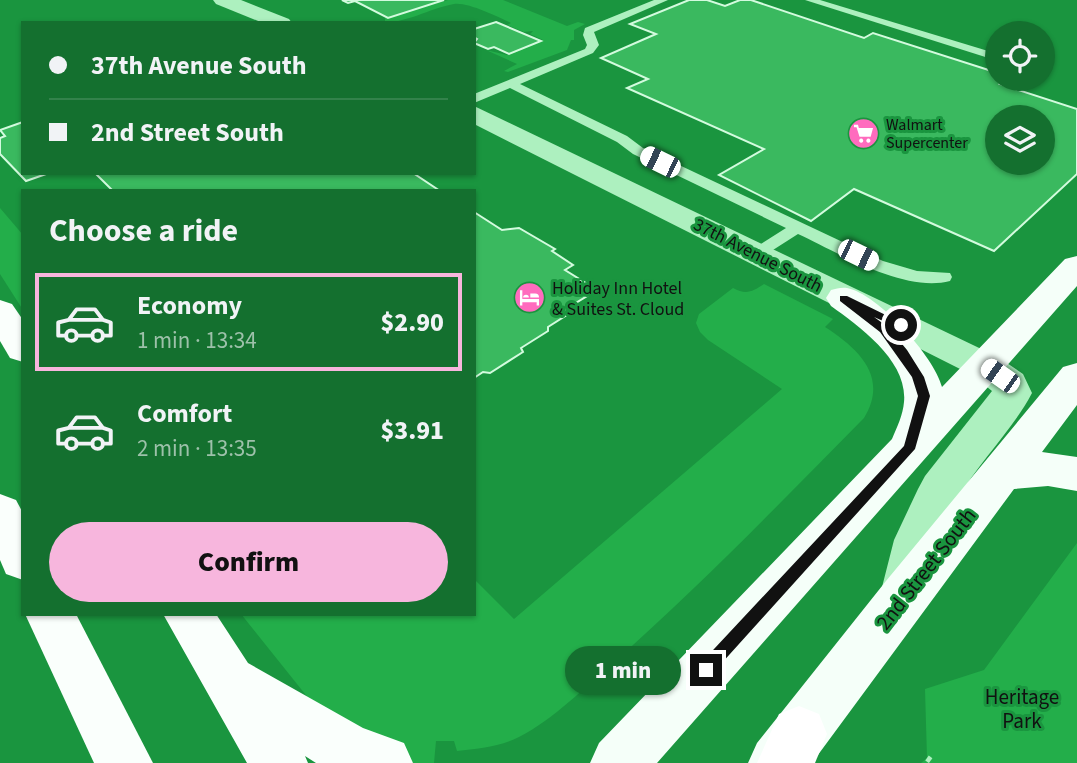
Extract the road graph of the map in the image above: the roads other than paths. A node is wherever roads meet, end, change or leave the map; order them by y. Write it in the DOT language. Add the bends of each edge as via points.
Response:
graph roads {
  1 [pos="223,0"];
  2 [pos="663,0"];
  3 [pos="810,0"];
  4 [pos="277,21"];
  5 [pos="985,54"];
  6 [pos="510,84"];
  7 [pos="476,98"];
  8 [pos="476,115"];
  9 [pos="798,227"];
  10 [pos="757,254"];
  11 [pos="1077,266"];
  12 [pos="944,277"];
  13 [pos="844,298"];
  14 [pos="0,312"];
  15 [pos="21,346"];
  16 [pos="985,366"];
  17 [pos="1073,397"];
  18 [pos="909,449"];
  19 [pos="1001,474"];
  20 [pos="1077,474"];
  21 [pos="0,513"];
  22 [pos="21,555"];
  23 [pos="903,597"];
  24 [pos="51,616"];
  25 [pos="189,616"];
  26 [pos="230,682"];
  27 [pos="787,753"];
  28 [pos="115,755"];
  29 [pos="279,763"];
  30 [pos="384,763"];
  31 [pos="619,763"];
  1 -- 4 [label="street"];
  2 -- 6 [label="lane" via="593,27 588,32 593,45 589,51"];
  3 -- 5 [label="lane" via="850,8"];
  6 -- 7 [label="lane"];
  6 -- 9 [label="lane"];
  8 -- 10 [label="street, 37th Avenue South"];
  9 -- 10 [label="lane"];
  9 -- 12 [label="lane" via="877,265 918,276"];
  10 -- 13 [label="street, 37th Avenue South"];
  11 -- 16 [label="main road"];
  13 -- 16 [label="street, 37th Avenue South"];
  13 -- 18 [label="main road" via="884,330 918,377 923,406"];
  14 -- 15 [label="highway"];
  16 -- 18 [label="main road"];
  16 -- 23 [label="street, 37th Avenue South" via="1009,384 1012,393 940,489 917,540"];
  17 -- 19 [label="main road, 2nd Street South"];
  18 -- 31 [label="main road"];
  19 -- 20 [label="main road" via="1042,468"];
  19 -- 23 [label="main road, 2nd Street South"];
  21 -- 22 [label="highway"];
  23 -- 27 [label="main road, 2nd Street South"];
  24 -- 28 [label="highway"];
  25 -- 26 [label="highway"];
  26 -- 29 [label="highway"];
  26 -- 30 [label="highway" via="351,752"];
}
